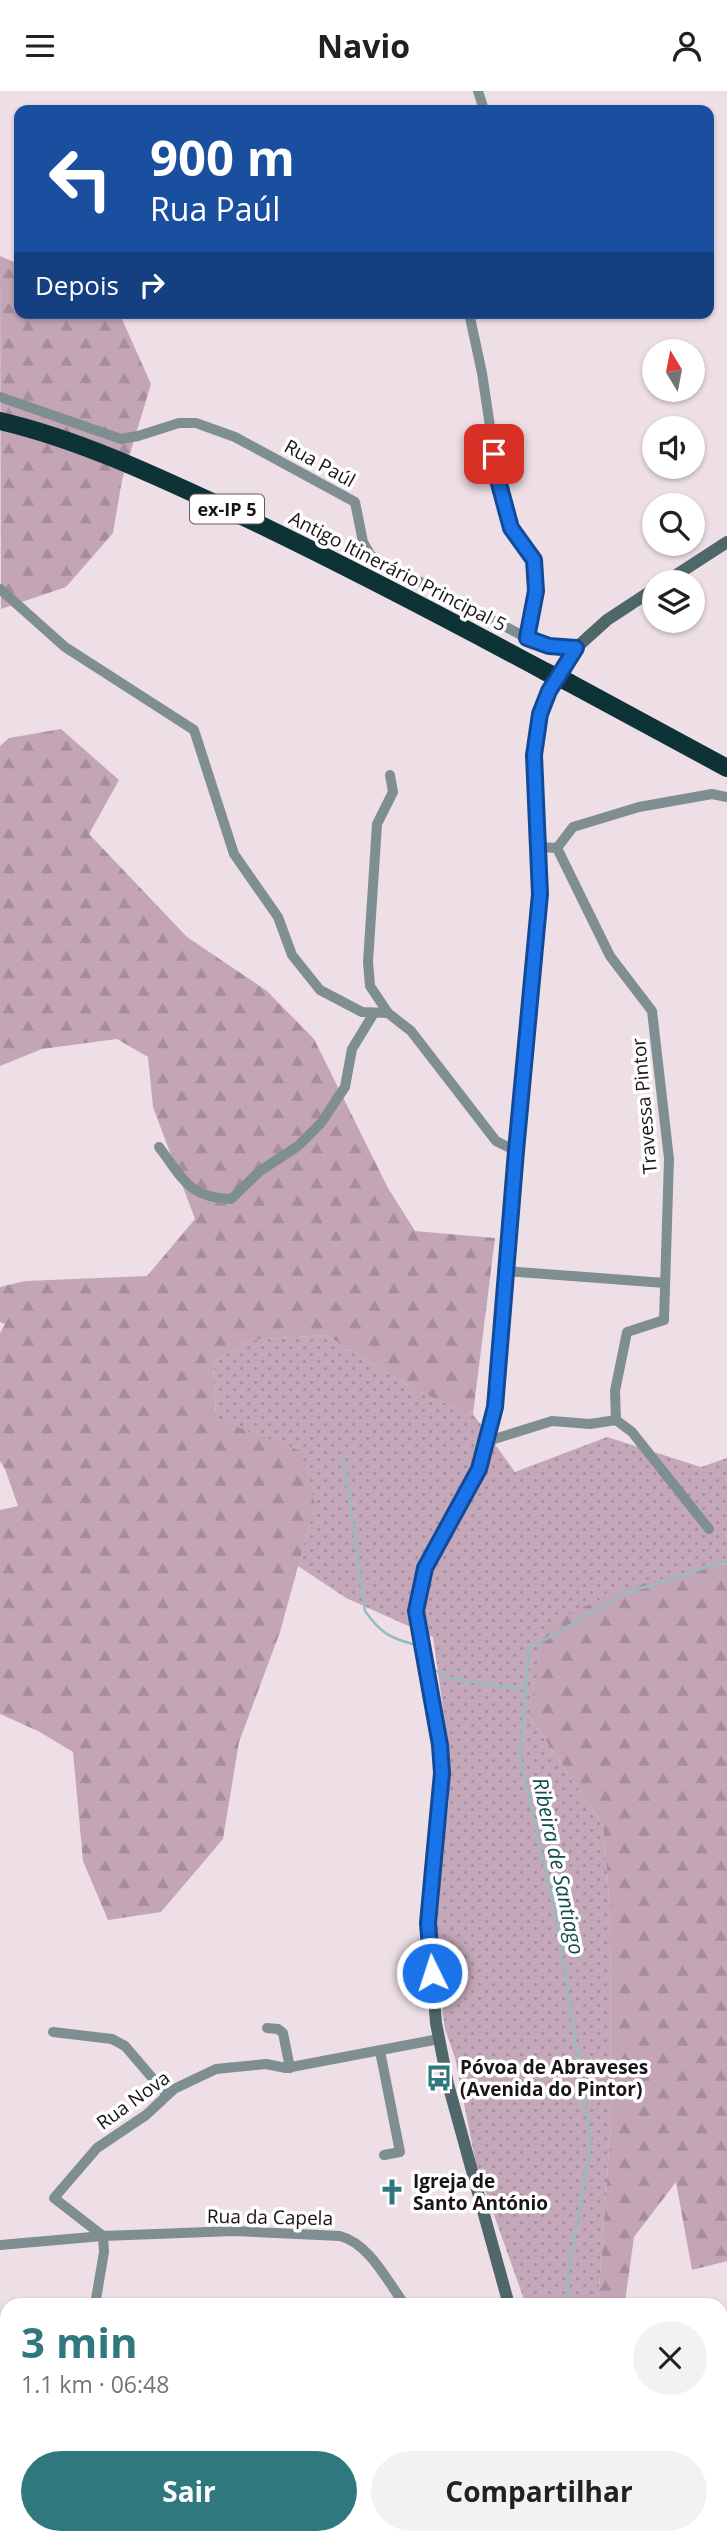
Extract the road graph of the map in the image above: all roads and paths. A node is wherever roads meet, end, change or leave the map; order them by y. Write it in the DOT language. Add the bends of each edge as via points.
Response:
graph roads {
  1 [pos="470,319"];
  2 [pos="0,397"];
  3 [pos="0,421"];
  4 [pos="727,542"];
  5 [pos="684,570"];
  6 [pos="0,589"];
  7 [pos="642,597"];
  8 [pos="527,638"];
  9 [pos="576,648"];
  10 [pos="727,768"];
  11 [pos="390,775"];
  12 [pos="727,797"];
  13 [pos="539,847"];
  14 [pos="557,848"];
  15 [pos="374,1013"];
  16 [pos="388,1013"];
  17 [pos="159,1147"];
  18 [pos="516,1151"];
  19 [pos="506,1271"];
  20 [pos="665,1283"];
  21 [pos="616,1420"];
  22 [pos="488,1441"];
  23 [pos="709,1529"];
  24 [pos="267,2028"];
  25 [pos="53,2032"];
  26 [pos="439,2039"];
  27 [pos="380,2051"];
  28 [pos="290,2068"];
  29 [pos="167,2095"];
  30 [pos="384,2155"];
  31 [pos="103,2236"];
  32 [pos="0,2245"];
  33 [pos="96,2298"];
  34 [pos="400,2298"];
  35 [pos="507,2298"];
  1 -- 8 [label="street" via="498,480 511,528 534,560 536,591"];
  2 -- 8 [label="street, Rua Paúl" via="121,439 179,423 196,423 235,437 355,502 363,542 371,556"];
  3 -- 10 [label="highway, Antigo Itinerário Principal 5 / ex-IP 5, bridge" via="75,444 169,482 285,537"];
  4 -- 5 [label="street"];
  6 -- 15 [label="street" via="65,647 194,730 234,854 278,917 292,955 320,990 362,1012"];
  7 -- 9 [label="street"];
  8 -- 9 [label="street, Rua Paúl"];
  9 -- 13 [label="street" via="540,714 534,755"];
  11 -- 16 [label="street" via="393,792 377,824 368,962 370,986"];
  12 -- 14 [label="street" via="712,794 626,811 573,827"];
  13 -- 14 [label="street"];
  13 -- 18 [label="street" via="540,894"];
  14 -- 20 [label="street, Travessa Pintor" via="610,957 652,1011 669,1159"];
  15 -- 16 [label="street"];
  15 -- 17 [label="street" via="352,1049 345,1087 321,1123 231,1199 211,1198 192,1190"];
  16 -- 18 [label="street" via="411,1031 496,1140"];
  18 -- 19 [label="street"];
  19 -- 20 [label="street"];
  19 -- 22 [label="street"];
  20 -- 21 [label="street, Travessa Pintor" via="664,1320 627,1332 615,1391"];
  21 -- 22 [label="street" via="590,1425 552,1421"];
  21 -- 23 [label="street" via="632,1432"];
  22 -- 26 [label="street" via="473,1483 425,1568 416,1611 442,1773 428,1923"];
  24 -- 28 [label="street" via="283,2033"];
  25 -- 29 [label="street" via="111,2039 125,2046"];
  26 -- 27 [label="street, Rua Nova"];
  26 -- 35 [label="street"];
  27 -- 28 [label="street, Rua Nova"];
  27 -- 30 [label="street" via="400,2152"];
  28 -- 29 [label="street, Rua Nova" via="266,2064 216,2069"];
  29 -- 31 [label="street, Rua Nova" via="97,2148 54,2199"];
  31 -- 32 [label="street, Rua da Capela"];
  31 -- 33 [label="street"];
  31 -- 34 [label="street, Rua da Capela" via="234,2231 340,2236 363,2248"];
}
